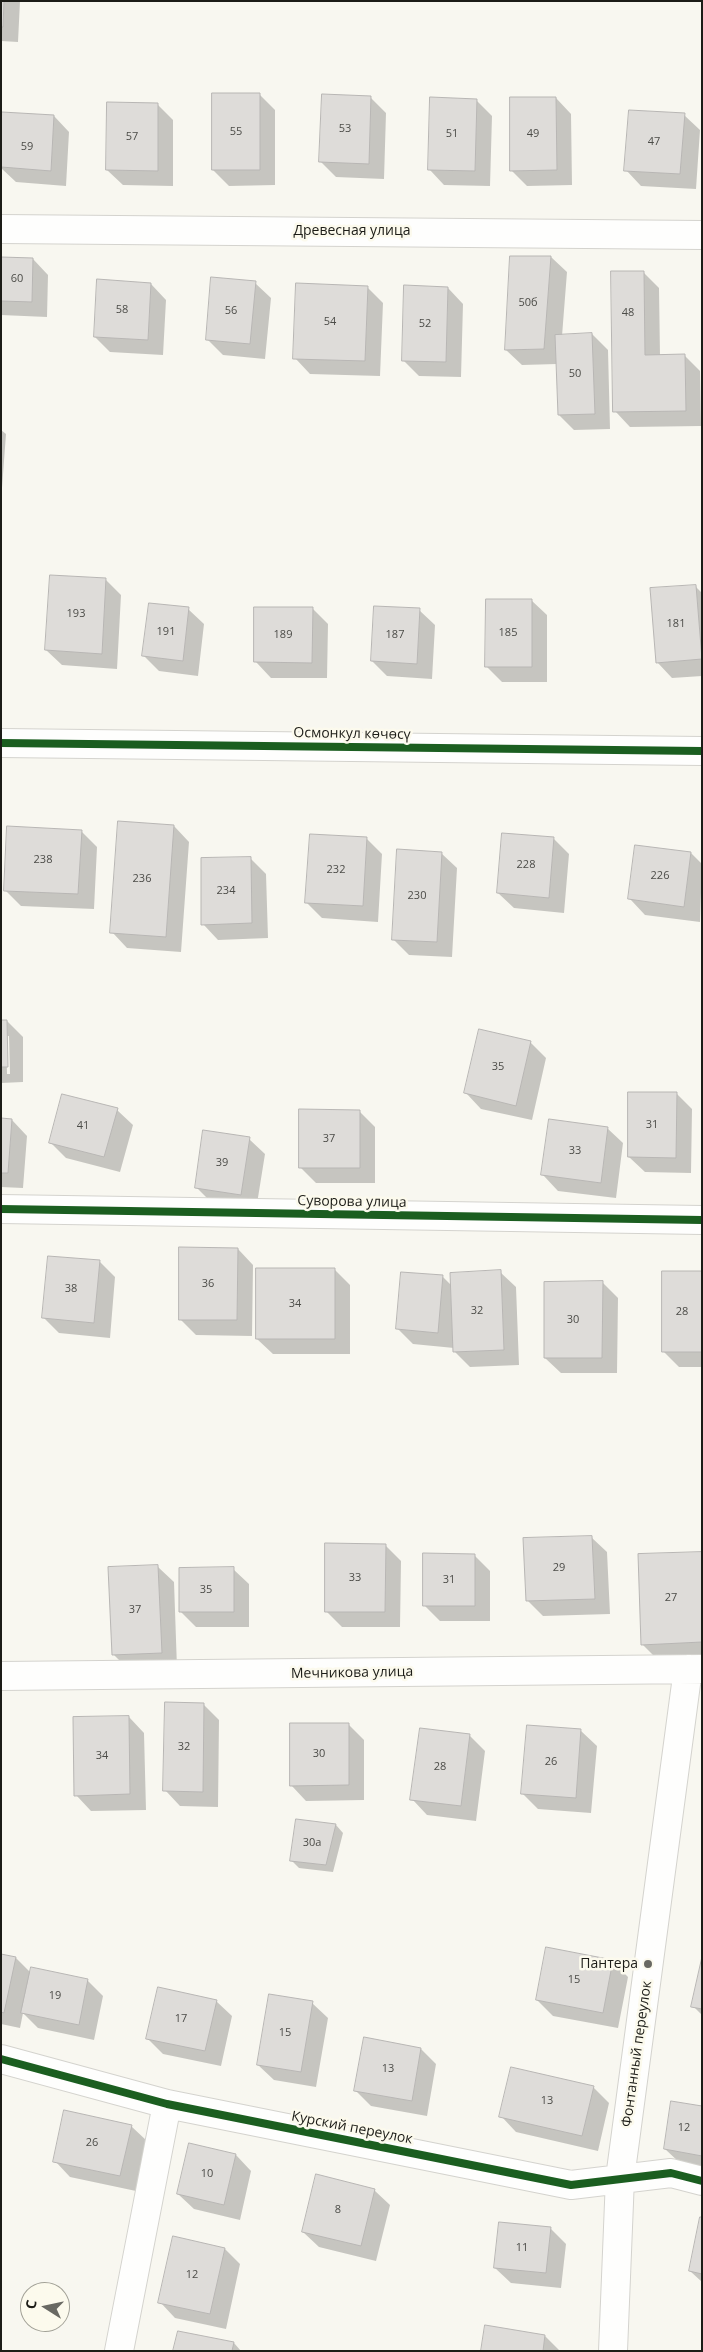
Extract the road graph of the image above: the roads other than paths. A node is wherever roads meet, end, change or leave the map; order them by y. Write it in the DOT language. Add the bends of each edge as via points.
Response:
graph roads {
  1 [pos="1,229"];
  2 [pos="702,235"];
  3 [pos="1,743"];
  4 [pos="702,751"];
  5 [pos="1,1209"];
  6 [pos="702,1220"];
  7 [pos="695,1669"];
  8 [pos="1,1676"];
  9 [pos="1,2059"];
  10 [pos="167,2104"];
  11 [pos="620,2178"];
  12 [pos="702,2181"];
  13 [pos="119,2351"];
  14 [pos="613,2351"];
  1 -- 2 [label="street, Древесная улица"];
  3 -- 4 [label="street, Осмонкул көчөсү"];
  5 -- 6 [label="street, Суворова улица"];
  7 -- 8 [label="street, Мечникова улица"];
  7 -- 11 [label="street, Фонтанный переулок"];
  9 -- 10 [label="street, Курский переулок"];
  10 -- 11 [label="street, Курский переулок" via="571,2184"];
  10 -- 13 [label="street"];
  11 -- 12 [label="street, Курский переулок" via="671,2173"];
  11 -- 14 [label="street, Фонтанный переулок"];
}
